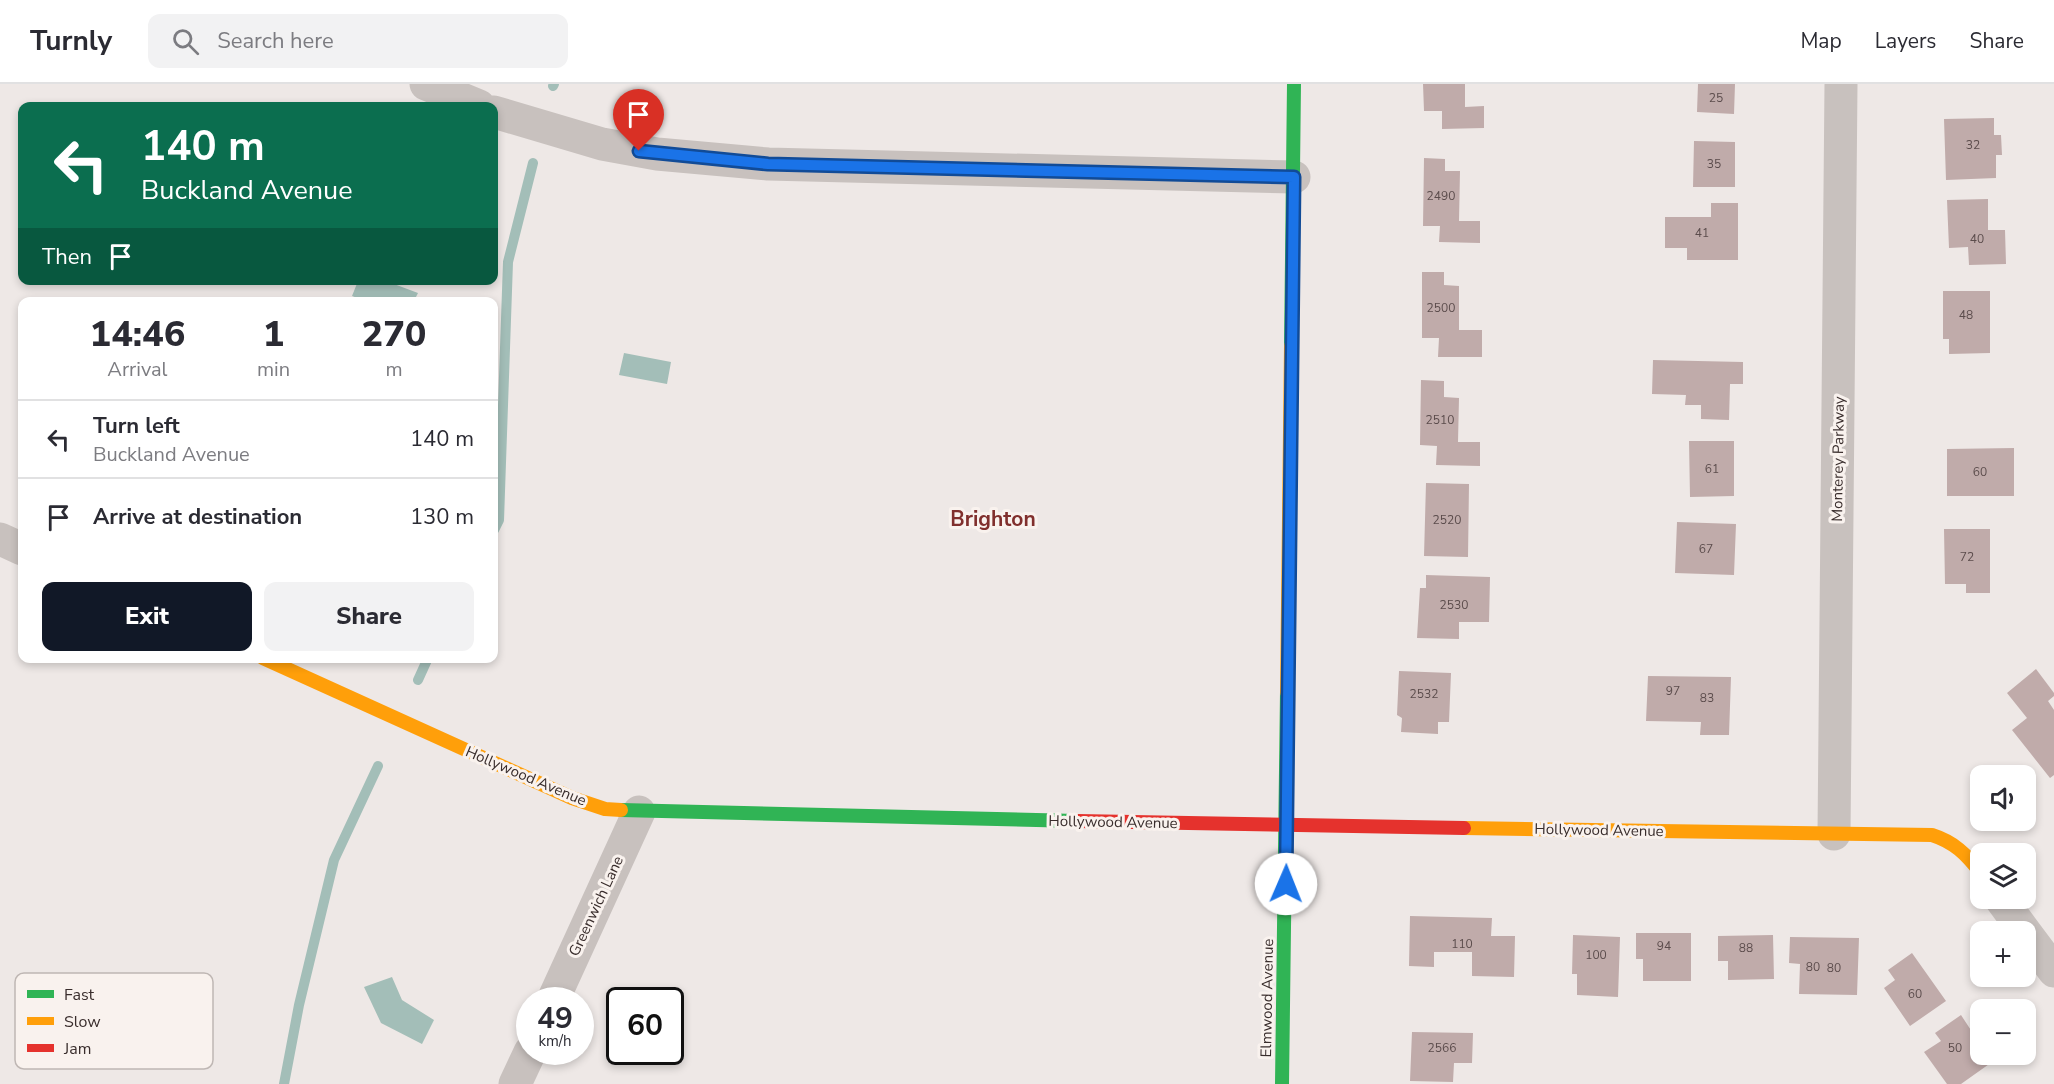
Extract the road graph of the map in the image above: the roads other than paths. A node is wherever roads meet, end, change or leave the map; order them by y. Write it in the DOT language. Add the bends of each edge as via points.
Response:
graph roads {
  1 [pos="426,84"];
  2 [pos="1294,84"];
  3 [pos="1841,84"];
  4 [pos="469,102"];
  5 [pos="498,113"];
  6 [pos="1294,177"];
  7 [pos="0,539"];
  8 [pos="18,547"];
  9 [pos="275,663"];
  10 [pos="639,812"];
  11 [pos="1287,825"];
  12 [pos="1834,834"];
  13 [pos="1970,859"];
  14 [pos="2010,909"];
  15 [pos="2039,942"];
  16 [pos="559,987"];
  17 [pos="524,1065"];
  18 [pos="515,1084"];
  19 [pos="1282,1084"];
  1 -- 4 [label="street"];
  2 -- 6 [label="street, Elmwood Avenue"];
  3 -- 12 [label="street, Monterey Parkway"];
  5 -- 6 [label="street" via="613,146 768,164"];
  6 -- 11 [label="street, Elmwood Avenue"];
  7 -- 8 [label="street"];
  9 -- 10 [label="street, Hollywood Avenue" via="572,798 604,809"];
  10 -- 11 [label="street, Hollywood Avenue"];
  10 -- 16 [label="street, Greenwich Lane"];
  11 -- 12 [label="street, Hollywood Avenue"];
  11 -- 19 [label="street, Elmwood Avenue"];
  12 -- 13 [label="street, Hollywood Avenue" via="1932,835 1952,841"];
  14 -- 15 [label="street"];
  17 -- 18 [label="street"];
}
